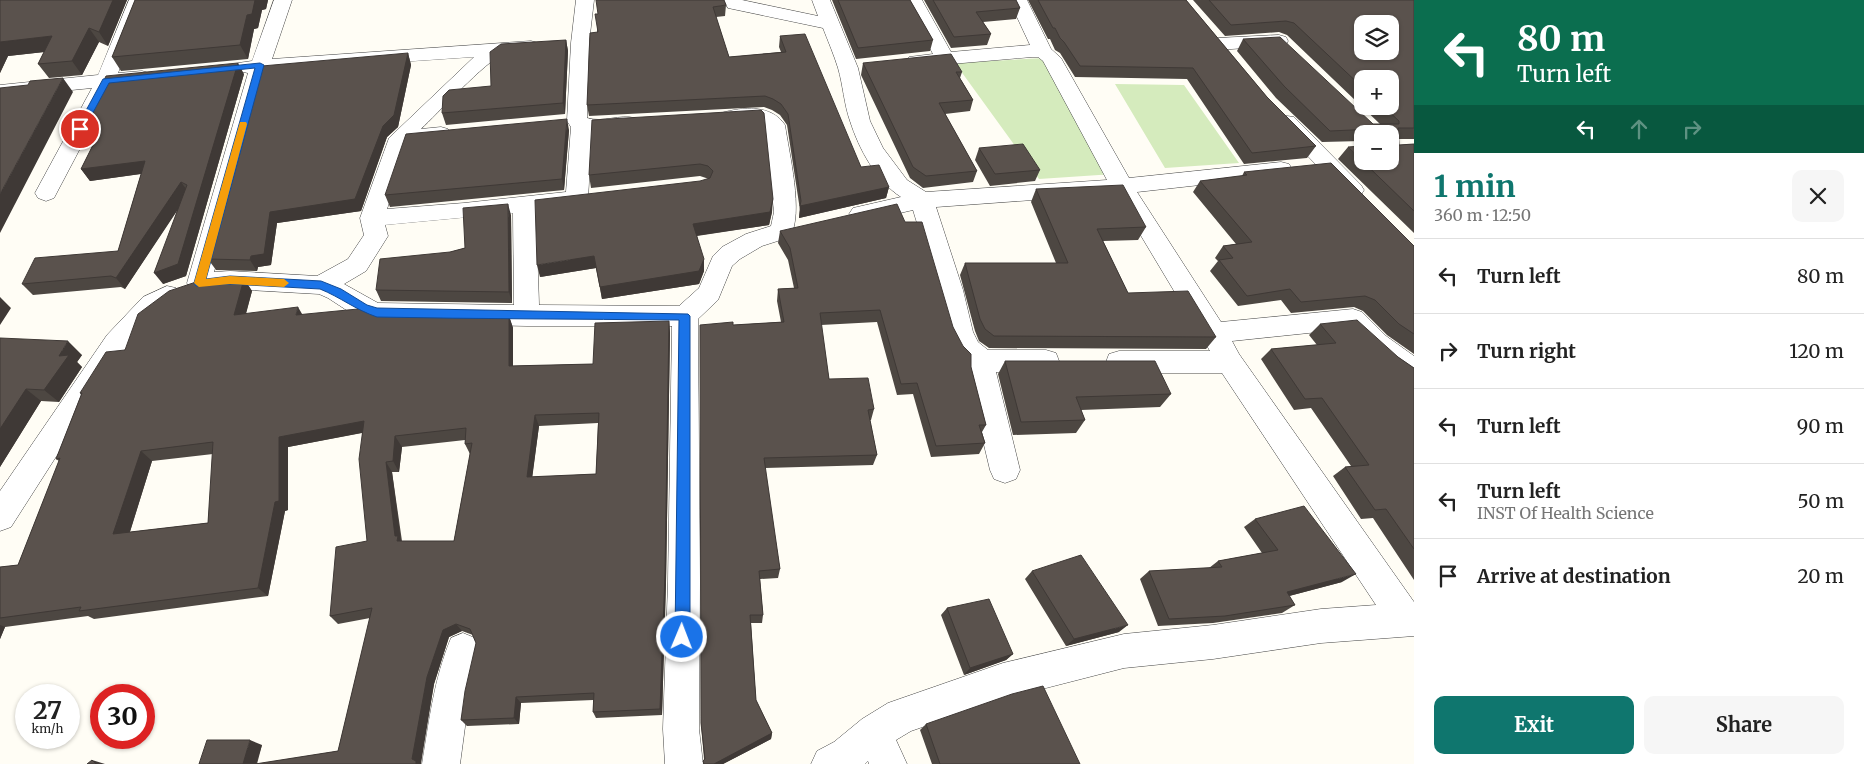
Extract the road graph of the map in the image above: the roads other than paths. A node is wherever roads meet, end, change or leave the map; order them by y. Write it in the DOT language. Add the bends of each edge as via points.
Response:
graph roads {
  1 [pos="138,0"];
  2 [pos="283,0"];
  3 [pos="585,0"];
  4 [pos="732,0"];
  5 [pos="821,0"];
  6 [pos="913,0"];
  7 [pos="1018,0"];
  8 [pos="829,24"];
  9 [pos="565,44"];
  10 [pos="1219,45"];
  11 [pos="496,50"];
  12 [pos="1043,52"];
  13 [pos="1293,54"];
  14 [pos="945,58"];
  15 [pos="897,63"];
  16 [pos="260,65"];
  17 [pos="231,68"];
  18 [pos="163,75"];
  19 [pos="106,80"];
  20 [pos="0,91"];
  21 [pos="1275,110"];
  22 [pos="706,118"];
  23 [pos="647,122"];
  24 [pos="573,123"];
  25 [pos="457,132"];
  26 [pos="400,138"];
  27 [pos="1329,155"];
  28 [pos="1122,186"];
  29 [pos="46,193"];
  30 [pos="922,200"];
  31 [pos="524,203"];
  32 [pos="1367,204"];
  33 [pos="372,218"];
  34 [pos="840,220"];
  35 [pos="199,283"];
  36 [pos="321,285"];
  37 [pos="527,316"];
  38 [pos="685,316"];
  39 [pos="1214,333"];
  40 [pos="982,360"];
  41 [pos="1229,362"];
  42 [pos="1414,371"];
  43 [pos="1005,470"];
  44 [pos="0,517"];
  45 [pos="1409,619"];
  46 [pos="463,650"];
  47 [pos="882,748"];
  48 [pos="441,764"];
  49 [pos="684,764"];
  50 [pos="830,764"];
  1 -- 19 [label="street"];
  2 -- 16 [label="street"];
  3 -- 9 [label="street"];
  4 -- 8 [label="street" via="734,4"];
  5 -- 8 [label="street"];
  6 -- 14 [label="street"];
  7 -- 12 [label="street"];
  8 -- 30 [label="street" via="858,67 860,121 872,149 899,185"];
  9 -- 11 [label="street"];
  9 -- 24 [label="street"];
  10 -- 13 [label="street" via="1279,40"];
  11 -- 16 [label="street"];
  11 -- 26 [label="street" via="478,63"];
  12 -- 14 [label="street"];
  12 -- 28 [label="street" via="1051,58 1065,80"];
  14 -- 15 [label="street"];
  16 -- 17 [label="street"];
  16 -- 35 [label="street"];
  18 -- 19 [label="street"];
  19 -- 20 [label="street"];
  19 -- 29 [label="street"];
  21 -- 27 [label="street"];
  22 -- 38 [label="street" via="764,115 770,118 775,126 786,212 795,229 754,240 731,253 722,262 709,293"];
  23 -- 24 [label="street"];
  24 -- 31 [label="street" via="586,197"];
  25 -- 26 [label="street"];
  26 -- 33 [label="street"];
  27 -- 28 [label="street"];
  27 -- 32 [label="street"];
  28 -- 30 [label="street"];
  28 -- 39 [label="street"];
  30 -- 34 [label="street"];
  30 -- 40 [label="street" via="960,334"];
  31 -- 33 [label="street"];
  31 -- 37 [label="street"];
  33 -- 36 [label="street" via="376,236 357,265"];
  35 -- 36 [label="street" via="230,280"];
  35 -- 44 [label="street" via="159,298 137,317 116,342"];
  36 -- 37 [label="street" via="377,312"];
  37 -- 38 [label="street"];
  38 -- 49 [label="street" via="681,729"];
  39 -- 41 [label="street"];
  39 -- 42 [label="street" via="1353,319 1377,343"];
  40 -- 41 [label="street"];
  40 -- 43 [label="street" via="982,378"];
  41 -- 45 [label="street"];
  45 -- 47 [label="street" via="1321,626 1124,651 1003,681 901,716"];
  46 -- 48 [label="street" via="451,697"];
  47 -- 50 [label="street" via="847,754"];
}
